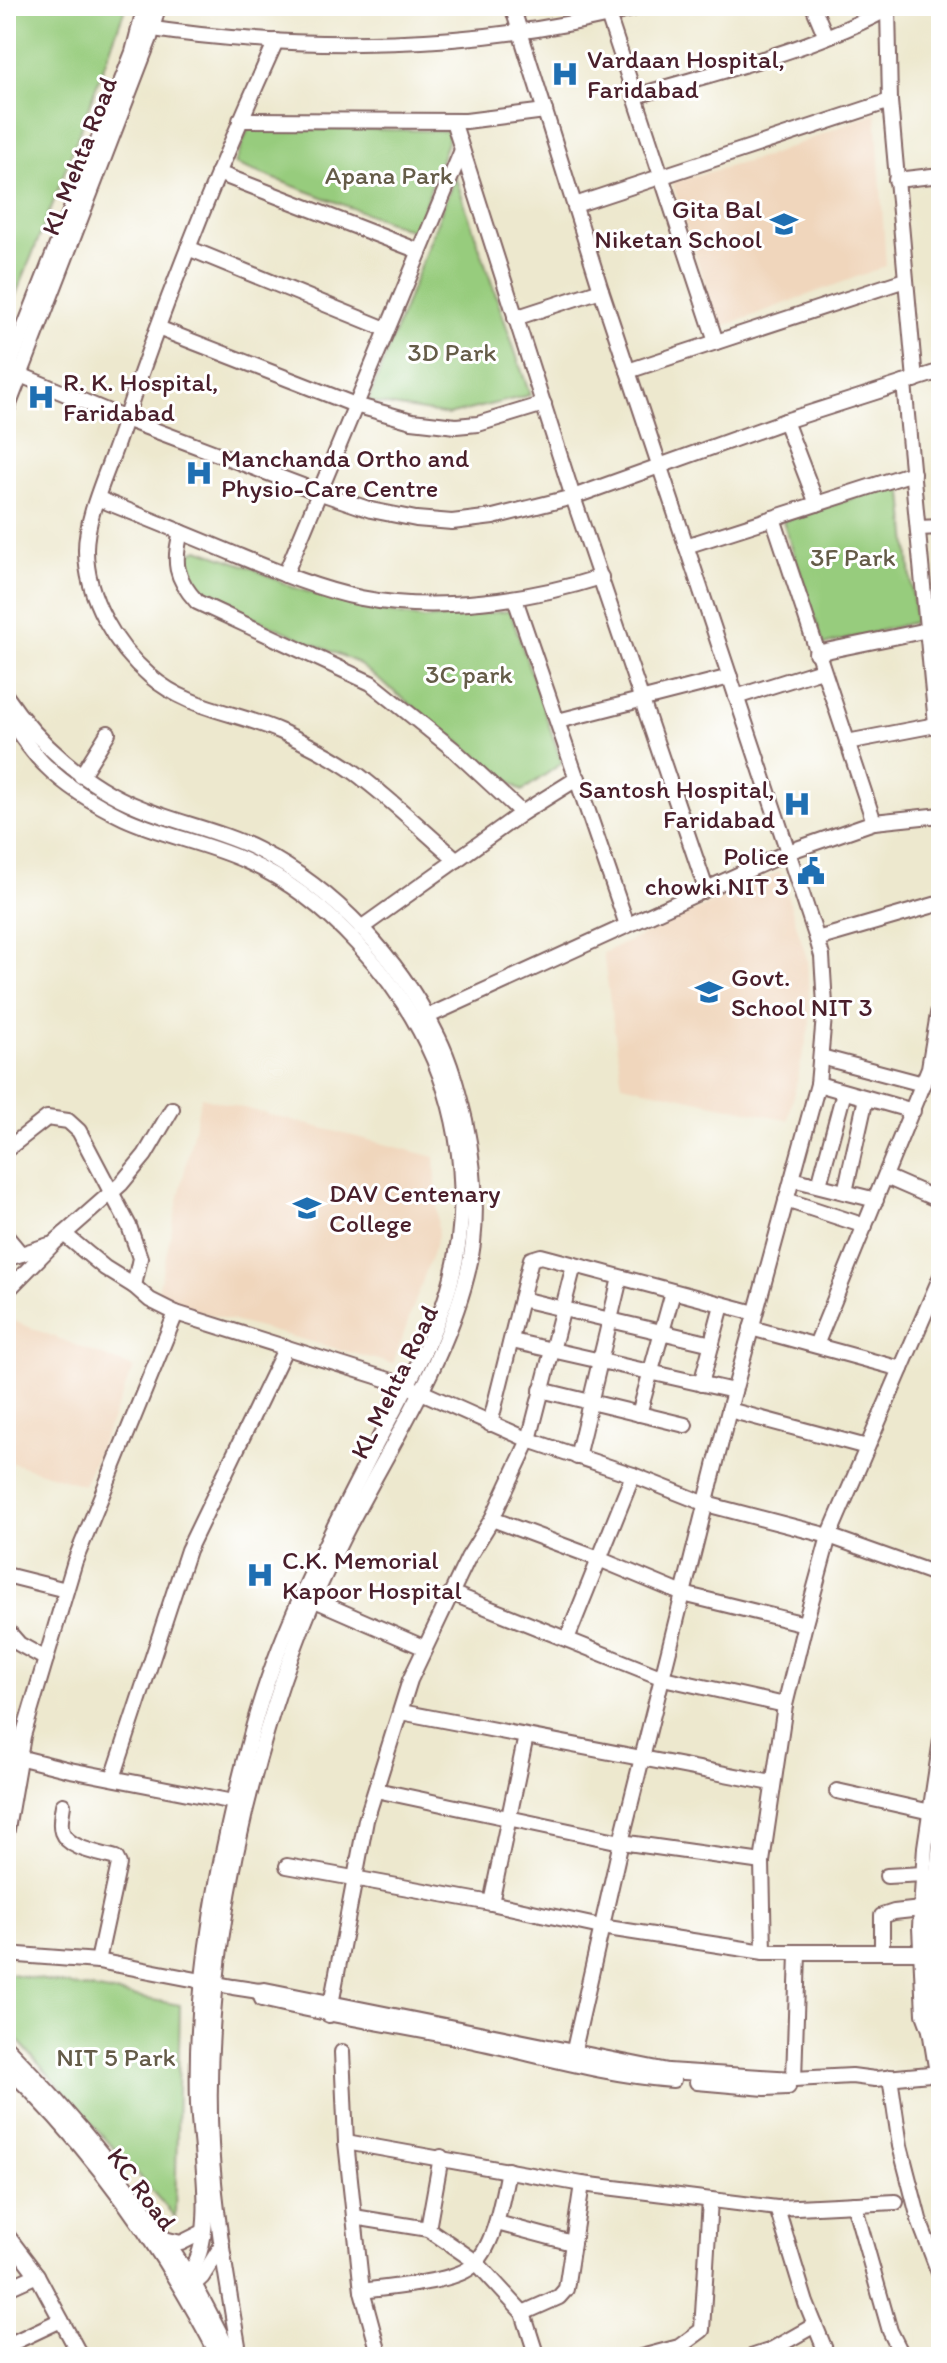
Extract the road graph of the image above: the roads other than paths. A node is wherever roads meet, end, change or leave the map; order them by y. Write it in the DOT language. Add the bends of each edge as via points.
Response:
graph roads {
  1 [pos="145,6"];
  2 [pos="158,6"];
  3 [pos="512,6"];
  4 [pos="643,6"];
  5 [pos="813,6"];
  6 [pos="890,7"];
  7 [pos="608,15"];
  8 [pos="146,28"];
  9 [pos="520,32"];
  10 [pos="826,37"];
  11 [pos="276,41"];
  12 [pos="636,96"];
  13 [pos="890,101"];
  14 [pos="545,111"];
  15 [pos="240,120"];
  16 [pos="453,121"];
  17 [pos="462,150"];
  18 [pos="218,173"];
  19 [pos="662,175"];
  20 [pos="941,175"];
  21 [pos="896,180"];
  22 [pos="575,205"];
  23 [pos="188,248"];
  24 [pos="419,251"];
  25 [pos="905,280"];
  26 [pos="601,290"];
  27 [pos="515,318"];
  28 [pos="158,328"];
  29 [pos="386,329"];
  30 [pos="716,342"];
  31 [pos="628,371"];
  32 [pos="941,371"];
  33 [pos="10,372"];
  34 [pos="910,381"];
  35 [pos="544,404"];
  36 [pos="355,405"];
  37 [pos="6,412"];
  38 [pos="125,418"];
  39 [pos="785,421"];
  40 [pos="659,466"];
  41 [pos="913,473"];
  42 [pos="321,493"];
  43 [pos="573,497"];
  44 [pos="99,499"];
  45 [pos="817,504"];
  46 [pos="773,518"];
  47 [pos="941,527"];
  48 [pos="918,528"];
  49 [pos="181,532"];
  50 [pos="686,546"];
  51 [pos="285,575"];
  52 [pos="601,577"];
  53 [pos="515,599"];
  54 [pos="928,630"];
  55 [pos="816,653"];
  56 [pos="822,670"];
  57 [pos="730,677"];
  58 [pos="6,696"];
  59 [pos="736,697"];
  60 [pos="641,700"];
  61 [pos="6,715"];
  62 [pos="558,721"];
  63 [pos="938,724"];
  64 [pos="108,733"];
  65 [pos="847,742"];
  66 [pos="81,776"];
  67 [pos="578,778"];
  68 [pos="522,813"];
  69 [pos="941,815"];
  70 [pos="874,822"];
  71 [pos="788,852"];
  72 [pos="457,860"];
  73 [pos="706,889"];
  74 [pos="941,903"];
  75 [pos="627,925"];
  76 [pos="361,928"];
  77 [pos="817,939"];
  78 [pos="941,996"];
  79 [pos="420,1020"];
  80 [pos="821,1057"];
  81 [pos="818,1084"];
  82 [pos="923,1084"];
  83 [pos="844,1092"];
  84 [pos="866,1098"];
  85 [pos="172,1109"];
  86 [pos="913,1111"];
  87 [pos="6,1150"];
  88 [pos="886,1177"];
  89 [pos="792,1179"];
  90 [pos="819,1185"];
  91 [pos="845,1192"];
  92 [pos="113,1193"];
  93 [pos="786,1200"];
  94 [pos="876,1200"];
  95 [pos="941,1201"];
  96 [pos="865,1226"];
  97 [pos="6,1236"];
  98 [pos="59,1238"];
  99 [pos="21,1254"];
  100 [pos="6,1259"];
  101 [pos="574,1265"];
  102 [pos="941,1276"];
  103 [pos="620,1278"];
  104 [pos="134,1286"];
  105 [pos="6,1292"];
  106 [pos="673,1292"];
  107 [pos="521,1299"];
  108 [pos="722,1305"];
  109 [pos="562,1310"];
  110 [pos="176,1313"];
  111 [pos="610,1321"];
  112 [pos="753,1321"];
  113 [pos="663,1333"];
  114 [pos="512,1341"];
  115 [pos="712,1344"];
  116 [pos="816,1345"];
  117 [pos="286,1347"];
  118 [pos="552,1350"];
  119 [pos="600,1361"];
  120 [pos="901,1369"];
  121 [pos="652,1373"];
  122 [pos="701,1384"];
  123 [pos="414,1389"];
  124 [pos="541,1390"];
  125 [pos="734,1391"];
  126 [pos="590,1401"];
  127 [pos="729,1410"];
  128 [pos="639,1414"];
  129 [pos="490,1424"];
  130 [pos="685,1425"];
  131 [pos="529,1440"];
  132 [pos="867,1447"];
  133 [pos="577,1457"];
  134 [pos="633,1475"];
  135 [pos="706,1504"];
  136 [pos="492,1519"];
  137 [pos="829,1536"];
  138 [pos="599,1559"];
  139 [pos="6,1575"];
  140 [pos="941,1576"];
  141 [pos="66,1590"];
  142 [pos="451,1593"];
  143 [pos="683,1594"];
  144 [pos="309,1597"];
  145 [pos="805,1624"];
  146 [pos="6,1629"];
  147 [pos="567,1639"];
  148 [pos="425,1648"];
  149 [pos="46,1659"];
  150 [pos="663,1678"];
  151 [pos="785,1705"];
  152 [pos="401,1712"];
  153 [pos="526,1736"];
  154 [pos="941,1740"];
  155 [pos="13,1756"];
  156 [pos="642,1758"];
  157 [pos="113,1778"];
  158 [pos="772,1783"];
  159 [pos="376,1790"];
  160 [pos="837,1791"];
  161 [pos="242,1803"];
  162 [pos="63,1805"];
  163 [pos="931,1812"];
  164 [pos="509,1818"];
  165 [pos="6,1835"];
  166 [pos="941,1835"];
  167 [pos="621,1842"];
  168 [pos="762,1862"];
  169 [pos="287,1866"];
  170 [pos="923,1874"];
  171 [pos="887,1876"];
  172 [pos="354,1879"];
  173 [pos="491,1903"];
  174 [pos="921,1909"];
  175 [pos="601,1927"];
  176 [pos="764,1952"];
  177 [pos="882,1952"];
  178 [pos="921,1952"];
  179 [pos="798,1953"];
  180 [pos="6,1954"];
  181 [pos="98,1961"];
  182 [pos="210,1983"];
  183 [pos="330,2009"];
  184 [pos="930,2030"];
  185 [pos="6,2047"];
  186 [pos="342,2052"];
  187 [pos="572,2058"];
  188 [pos="6,2066"];
  189 [pos="939,2073"];
  190 [pos="890,2077"];
  191 [pos="794,2079"];
  192 [pos="810,2082"];
  193 [pos="346,2142"];
  194 [pos="441,2157"];
  195 [pos="508,2170"];
  196 [pos="582,2184"];
  197 [pos="710,2200"];
  198 [pos="896,2202"];
  199 [pos="854,2204"];
  200 [pos="777,2208"];
  201 [pos="354,2217"];
  202 [pos="497,2223"];
  203 [pos="428,2229"];
  204 [pos="203,2232"];
  205 [pos="6,2234"];
  206 [pos="164,2239"];
  207 [pos="572,2243"];
  208 [pos="222,2245"];
  209 [pos="476,2262"];
  210 [pos="37,2275"];
  211 [pos="941,2278"];
  212 [pos="186,2283"];
  213 [pos="6,2289"];
  214 [pos="362,2291"];
  215 [pos="523,2313"];
  216 [pos="61,2320"];
  217 [pos="815,2325"];
  218 [pos="6,2346"];
  219 [pos="81,2357"];
  220 [pos="219,2357"];
  221 [pos="232,2357"];
  222 [pos="240,2357"];
  223 [pos="380,2357"];
  224 [pos="537,2357"];
  225 [pos="641,2357"];
  226 [pos="751,2357"];
  227 [pos="828,2357"];
  228 [pos="903,2357"];
  1 -- 8 [label="street, KL Mehta Road"];
  2 -- 8 [label="street, KL Mehta Road"];
  3 -- 9 [label="street"];
  4 -- 7 [label="street"];
  5 -- 10 [label="street"];
  6 -- 10 [label="street"];
  6 -- 13 [label="street"];
  7 -- 9 [label="street"];
  7 -- 12 [label="street"];
  8 -- 11 [label="street"];
  8 -- 33 [label="street, KL Mehta Road"];
  9 -- 11 [label="street" via="429,40"];
  9 -- 14 [label="street"];
  10 -- 12 [label="street"];
  11 -- 15 [label="street"];
  12 -- 19 [label="street"];
  13 -- 19 [label="street"];
  13 -- 21 [label="street"];
  14 -- 16 [label="street"];
  14 -- 22 [label="street"];
  15 -- 16 [label="street"];
  15 -- 18 [label="street"];
  16 -- 17 [label="street"];
  17 -- 24 [label="street"];
  17 -- 27 [label="street"];
  18 -- 23 [label="street"];
  18 -- 24 [label="street"];
  19 -- 22 [label="street"];
  19 -- 30 [label="street"];
  20 -- 21 [label="street"];
  21 -- 25 [label="street"];
  22 -- 26 [label="street"];
  23 -- 28 [label="street"];
  23 -- 29 [label="street"];
  24 -- 29 [label="street"];
  25 -- 30 [label="street"];
  25 -- 34 [label="street"];
  26 -- 27 [label="street"];
  26 -- 31 [label="street"];
  27 -- 35 [label="street"];
  28 -- 36 [label="street"];
  28 -- 38 [label="street"];
  29 -- 36 [label="street"];
  30 -- 31 [label="street"];
  31 -- 40 [label="street"];
  32 -- 34 [label="street"];
  33 -- 37 [label="street, KL Mehta Road"];
  33 -- 38 [label="street"];
  34 -- 39 [label="street"];
  34 -- 41 [label="street"];
  35 -- 36 [label="street" via="456,426 412,421"];
  35 -- 43 [label="street"];
  36 -- 42 [label="street"];
  38 -- 42 [label="street"];
  38 -- 44 [label="street"];
  39 -- 40 [label="street"];
  39 -- 45 [label="street"];
  40 -- 43 [label="street"];
  40 -- 50 [label="street"];
  41 -- 45 [label="street"];
  41 -- 48 [label="street"];
  42 -- 43 [label="street" via="371,510 452,522"];
  42 -- 51 [label="street"];
  43 -- 52 [label="street"];
  44 -- 49 [label="street"];
  44 -- 72 [label="street" via="86,540 89,574 114,635 150,676 185,699 274,729 353,771"];
  45 -- 46 [label="street"];
  46 -- 50 [label="street"];
  46 -- 55 [label="street"];
  47 -- 48 [label="street"];
  48 -- 54 [label="street"];
  49 -- 51 [label="street"];
  49 -- 68 [label="street" via="177,568 197,602 371,683"];
  50 -- 57 [label="street"];
  51 -- 53 [label="street" via="345,595 402,603"];
  52 -- 53 [label="street"];
  52 -- 60 [label="street"];
  53 -- 62 [label="street"];
  54 -- 55 [label="street"];
  54 -- 63 [label="street"];
  55 -- 56 [label="street"];
  56 -- 59 [label="street"];
  56 -- 65 [label="street"];
  57 -- 59 [label="street"];
  57 -- 60 [label="street"];
  58 -- 66 [label="street, KL Mehta Road"];
  59 -- 71 [label="street"];
  60 -- 62 [label="street"];
  60 -- 73 [label="street"];
  61 -- 79 [label="street, KL Mehta Road" via="46,766 78,792 125,818 245,861 291,885 347,932"];
  62 -- 67 [label="street"];
  63 -- 65 [label="street"];
  64 -- 66 [label="street"];
  65 -- 70 [label="street"];
  66 -- 76 [label="street, KL Mehta Road" via="135,806 256,849 319,888"];
  67 -- 68 [label="street"];
  67 -- 75 [label="street"];
  68 -- 72 [label="street"];
  69 -- 70 [label="street"];
  70 -- 71 [label="street"];
  71 -- 73 [label="street"];
  71 -- 77 [label="street"];
  72 -- 76 [label="street"];
  73 -- 75 [label="street"];
  74 -- 77 [label="street"];
  75 -- 79 [label="street"];
  76 -- 79 [label="street, KL Mehta Road" via="406,981"];
  77 -- 80 [label="street" via="825,1005"];
  78 -- 82 [label="street"];
  79 -- 123 [label="street, KL Mehta Road" via="439,1038 456,1080 470,1144 475,1206 468,1271 448,1334"];
  80 -- 81 [label="street"];
  80 -- 82 [label="street"];
  81 -- 83 [label="street"];
  81 -- 89 [label="street"];
  82 -- 86 [label="street"];
  83 -- 84 [label="street"];
  83 -- 90 [label="street"];
  84 -- 86 [label="street"];
  84 -- 91 [label="street"];
  85 -- 92 [label="street" via="145,1155"];
  86 -- 88 [label="street"];
  87 -- 92 [label="street" via="47,1118 62,1118 83,1136"];
  88 -- 94 [label="street"];
  88 -- 95 [label="street"];
  89 -- 90 [label="street"];
  89 -- 93 [label="street"];
  90 -- 91 [label="street"];
  91 -- 94 [label="street"];
  92 -- 98 [label="street"];
  92 -- 104 [label="street" via="140,1258"];
  93 -- 96 [label="street"];
  93 -- 112 [label="street"];
  94 -- 96 [label="street"];
  96 -- 116 [label="street"];
  97 -- 99 [label="street"];
  98 -- 99 [label="street"];
  98 -- 104 [label="street"];
  98 -- 105 [label="street"];
  99 -- 100 [label="street"];
  101 -- 103 [label="street"];
  101 -- 107 [label="street" via="541,1256 531,1259"];
  101 -- 109 [label="street"];
  102 -- 120 [label="street"];
  103 -- 106 [label="street"];
  103 -- 111 [label="street"];
  104 -- 110 [label="street"];
  106 -- 108 [label="street"];
  106 -- 113 [label="street"];
  107 -- 109 [label="street"];
  107 -- 114 [label="street"];
  108 -- 112 [label="street"];
  108 -- 115 [label="street"];
  109 -- 111 [label="street"];
  109 -- 118 [label="street"];
  110 -- 117 [label="street"];
  110 -- 141 [label="street"];
  111 -- 113 [label="street"];
  111 -- 119 [label="street"];
  112 -- 116 [label="street"];
  112 -- 125 [label="street"];
  113 -- 115 [label="street"];
  113 -- 121 [label="street"];
  114 -- 118 [label="street"];
  114 -- 129 [label="street"];
  115 -- 122 [label="street"];
  116 -- 120 [label="street"];
  117 -- 123 [label="street"];
  117 -- 157 [label="street" via="188,1550"];
  118 -- 119 [label="street"];
  118 -- 124 [label="street"];
  119 -- 121 [label="street"];
  119 -- 126 [label="street"];
  120 -- 132 [label="street"];
  121 -- 122 [label="street"];
  121 -- 128 [label="street"];
  122 -- 125 [label="street"];
  123 -- 129 [label="street"];
  123 -- 144 [label="street, KL Mehta Road"];
  124 -- 126 [label="street"];
  124 -- 131 [label="street"];
  125 -- 127 [label="street"];
  126 -- 128 [label="street"];
  126 -- 133 [label="street"];
  127 -- 132 [label="street"];
  127 -- 135 [label="street"];
  128 -- 130 [label="street"];
  129 -- 131 [label="street"];
  131 -- 133 [label="street"];
  131 -- 136 [label="street"];
  132 -- 137 [label="street"];
  133 -- 134 [label="street"];
  134 -- 135 [label="street"];
  134 -- 138 [label="street"];
  135 -- 137 [label="street"];
  135 -- 143 [label="street"];
  136 -- 138 [label="street"];
  136 -- 142 [label="street"];
  137 -- 140 [label="street"];
  137 -- 145 [label="street"];
  138 -- 143 [label="street"];
  138 -- 147 [label="street"];
  139 -- 141 [label="street"];
  141 -- 149 [label="street"];
  142 -- 147 [label="street"];
  142 -- 148 [label="street"];
  143 -- 145 [label="street"];
  143 -- 150 [label="street"];
  144 -- 148 [label="street"];
  144 -- 161 [label="street, KL Mehta Road"];
  145 -- 151 [label="street"];
  146 -- 149 [label="street" via="19,1644"];
  147 -- 150 [label="street"];
  148 -- 152 [label="street"];
  149 -- 155 [label="street"];
  150 -- 151 [label="street"];
  150 -- 156 [label="street"];
  151 -- 158 [label="street"];
  152 -- 153 [label="street"];
  152 -- 159 [label="street"];
  153 -- 156 [label="street"];
  153 -- 164 [label="street"];
  154 -- 163 [label="street"];
  155 -- 157 [label="street"];
  155 -- 165 [label="street"];
  156 -- 158 [label="street"];
  156 -- 167 [label="street"];
  157 -- 161 [label="street"];
  158 -- 168 [label="street"];
  159 -- 164 [label="street"];
  159 -- 172 [label="street"];
  160 -- 163 [label="street"];
  161 -- 182 [label="street, KL Mehta Road"];
  162 -- 181 [label="street" via="60,1829 66,1838 116,1858 119,1864"];
  163 -- 170 [label="street"];
  164 -- 167 [label="street"];
  164 -- 173 [label="street"];
  166 -- 184 [label="street" via="931,1926 935,2012"];
  167 -- 168 [label="street"];
  167 -- 175 [label="street"];
  168 -- 176 [label="street"];
  169 -- 172 [label="street"];
  170 -- 171 [label="street"];
  170 -- 174 [label="street"];
  172 -- 173 [label="street"];
  172 -- 183 [label="street"];
  173 -- 175 [label="street"];
  174 -- 177 [label="street" via="882,1916"];
  174 -- 178 [label="street"];
  175 -- 176 [label="street"];
  175 -- 187 [label="street"];
  176 -- 179 [label="street"];
  177 -- 178 [label="street"];
  177 -- 179 [label="street"];
  178 -- 184 [label="street" via="924,2014"];
  179 -- 191 [label="street"];
  180 -- 181 [label="street"];
  181 -- 182 [label="street"];
  182 -- 183 [label="street" via="259,1991 262,1999"];
  182 -- 204 [label="street, KL Mehta Road" via="197,2025"];
  182 -- 208 [label="street, KL Mehta Road" via="211,2143"];
  183 -- 187 [label="street"];
  184 -- 189 [label="street"];
  185 -- 206 [label="street" via="94,2143"];
  186 -- 193 [label="street"];
  187 -- 191 [label="street"];
  187 -- 192 [label="street" via="624,2074 721,2085 765,2088"];
  188 -- 212 [label="street, KC Road" via="36,2094"];
  189 -- 190 [label="street"];
  190 -- 192 [label="street" via="850,2084"];
  190 -- 211 [label="street" via="900,2146"];
  191 -- 192 [label="street"];
  193 -- 194 [label="street"];
  193 -- 201 [label="street"];
  194 -- 195 [label="street"];
  194 -- 203 [label="street"];
  195 -- 196 [label="street"];
  195 -- 202 [label="street"];
  196 -- 197 [label="street"];
  196 -- 207 [label="street"];
  197 -- 200 [label="street"];
  197 -- 225 [label="street" via="702,2330 679,2347"];
  198 -- 199 [label="street"];
  199 -- 200 [label="street"];
  199 -- 228 [label="street" via="890,2331"];
  200 -- 217 [label="street"];
  201 -- 203 [label="street"];
  201 -- 214 [label="street"];
  202 -- 207 [label="street"];
  202 -- 209 [label="street"];
  203 -- 209 [label="street"];
  204 -- 206 [label="street" via="181,2243"];
  204 -- 212 [label="street, KL Mehta Road"];
  205 -- 210 [label="street"];
  206 -- 212 [label="street"];
  207 -- 215 [label="street" via="566,2289"];
  208 -- 212 [label="street" via="211,2265"];
  208 -- 222 [label="street, KL Mehta Road"];
  209 -- 214 [label="street" via="446,2278"];
  209 -- 215 [label="street"];
  210 -- 213 [label="street"];
  210 -- 216 [label="street"];
  212 -- 220 [label="street, KC Road"];
  212 -- 221 [label="street"];
  214 -- 223 [label="street"];
  215 -- 224 [label="street"];
  216 -- 218 [label="street"];
  216 -- 219 [label="street"];
  217 -- 226 [label="street"];
  217 -- 227 [label="street"];
}
